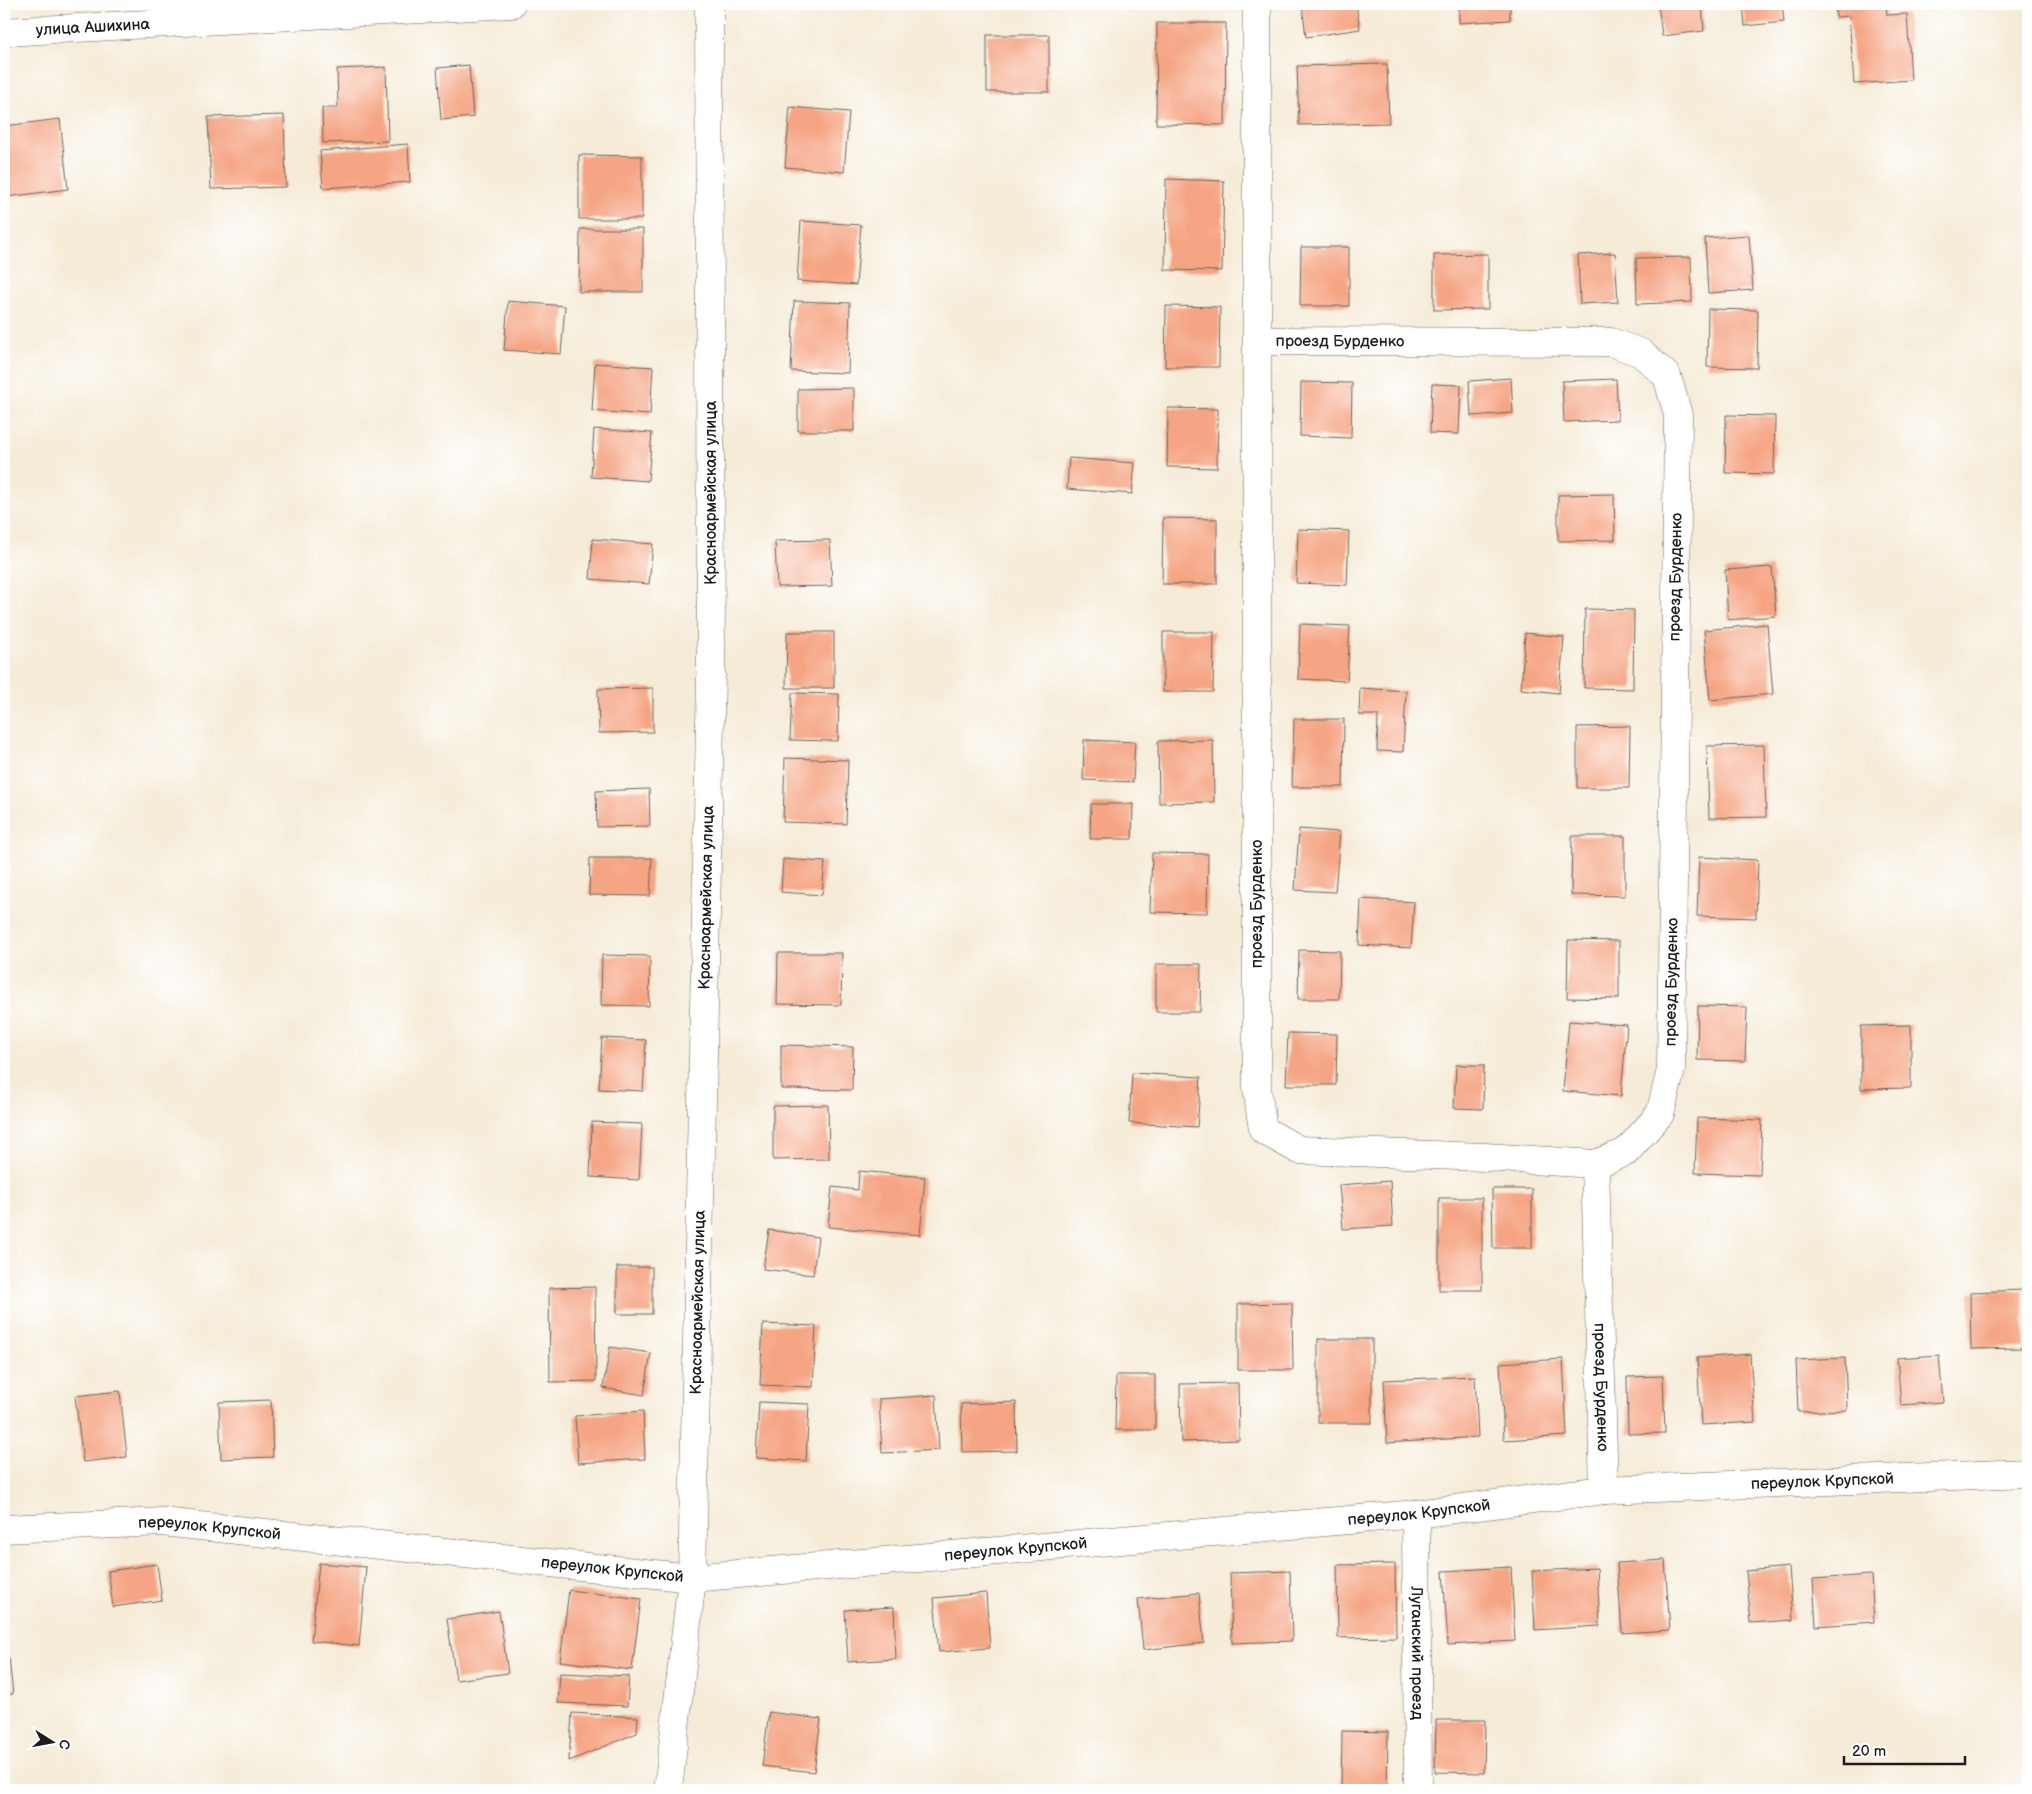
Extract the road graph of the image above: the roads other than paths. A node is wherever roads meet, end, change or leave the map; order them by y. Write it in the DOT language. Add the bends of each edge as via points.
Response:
graph roads {
  1 [pos="511,4"];
  2 [pos="709,4"];
  3 [pos="1257,4"];
  4 [pos="4,32"];
  5 [pos="1258,341"];
  6 [pos="1595,1164"];
  7 [pos="2028,1473"];
  8 [pos="1604,1490"];
  9 [pos="1416,1514"];
  10 [pos="4,1529"];
  11 [pos="692,1578"];
  12 [pos="668,1790"];
  13 [pos="1418,1790"];
  1 -- 4 [label="street, улица Ашихина"];
  2 -- 11 [label="street, Красноармейская улица" via="711,675"];
  3 -- 5 [label="street, проезд Бурденко"];
  5 -- 6 [label="street, проезд Бурденко" via="1257,1088 1263,1130 1299,1150"];
  5 -- 6 [label="street, проезд Бурденко" via="1611,342 1641,353 1667,376 1678,415 1671,1070 1660,1114 1626,1152"];
  6 -- 8 [label="street, проезд Бурденко"];
  7 -- 8 [label="street, переулок Крупской"];
  8 -- 9 [label="street, переулок Крупской"];
  9 -- 11 [label="street, переулок Крупской"];
  9 -- 13 [label="street, Луганский проезд"];
  10 -- 11 [label="street, переулок Крупской" via="162,1522"];
  11 -- 12 [label="street, Красноармейская улица"];
}
